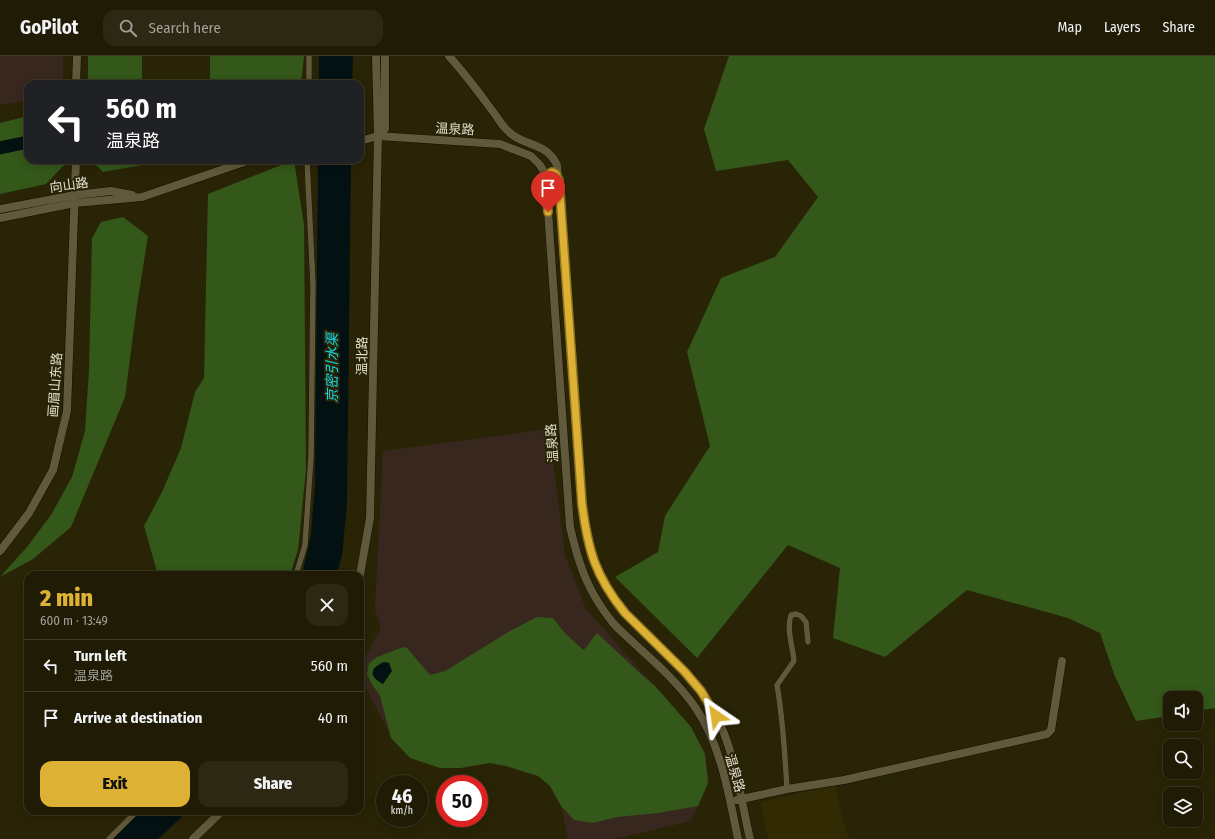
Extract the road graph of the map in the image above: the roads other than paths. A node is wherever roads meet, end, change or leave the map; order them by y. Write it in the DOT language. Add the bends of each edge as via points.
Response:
graph roads {
  1 [pos="76,56"];
  2 [pos="309,56"];
  3 [pos="376,56"];
  4 [pos="385,56"];
  5 [pos="449,56"];
  6 [pos="76,80"];
  7 [pos="309,80"];
  8 [pos="378,136"];
  9 [pos="364,140"];
  10 [pos="76,164"];
  11 [pos="238,164"];
  12 [pos="307,164"];
  13 [pos="559,180"];
  14 [pos="546,182"];
  15 [pos="75,199"];
  16 [pos="0,209"];
  17 [pos="0,218"];
  18 [pos="0,551"];
  19 [pos="297,571"];
  20 [pos="361,571"];
  21 [pos="808,642"];
  22 [pos="1062,661"];
  23 [pos="786,789"];
  24 [pos="741,799"];
  25 [pos="730,801"];
  26 [pos="133,815"];
  27 [pos="218,815"];
  28 [pos="109,839"];
  29 [pos="193,839"];
  30 [pos="738,839"];
  31 [pos="750,839"];
  1 -- 6 [label="main road"];
  2 -- 7 [label="street"];
  3 -- 8 [label="main road, 温北路"];
  4 -- 8 [label="main road" via="385,129"];
  5 -- 13 [label="main road, 温泉路" via="508,131 518,139 548,151 557,165"];
  8 -- 9 [label="main road, 温泉路"];
  8 -- 14 [label="main road, 温泉路" via="500,144 531,156 540,165"];
  8 -- 20 [label="main road, 温北路" via="370,518"];
  10 -- 15 [label="main road, 画眉山东路"];
  11 -- 15 [label="main road, 向山路" via="142,197"];
  12 -- 19 [label="street" via="313,285 311,457 305,545"];
  13 -- 14 [label="main road" via="552,172"];
  13 -- 24 [label="main road, 温泉路" via="582,504 589,547 600,577 617,603 701,691 726,739"];
  14 -- 25 [label="main road, 温泉路" via="570,527 580,565 591,591 614,624 668,675 696,709 714,744"];
  15 -- 16 [label="main road, 向山路"];
  15 -- 17 [label="main road, 向山路"];
  15 -- 18 [label="main road, 画眉山东路" via="67,411 53,470 29,514"];
  21 -- 23 [label="street" via="806,622 796,614 791,616 789,630 794,661 777,685"];
  22 -- 23 [label="main road" via="1051,730 1046,734 844,780"];
  23 -- 24 [label="main road"];
  24 -- 25 [label="main road"];
  24 -- 31 [label="main road, 温泉路"];
  25 -- 30 [label="main road, 温泉路"];
  26 -- 28 [label="street"];
  27 -- 29 [label="main road"];
}
